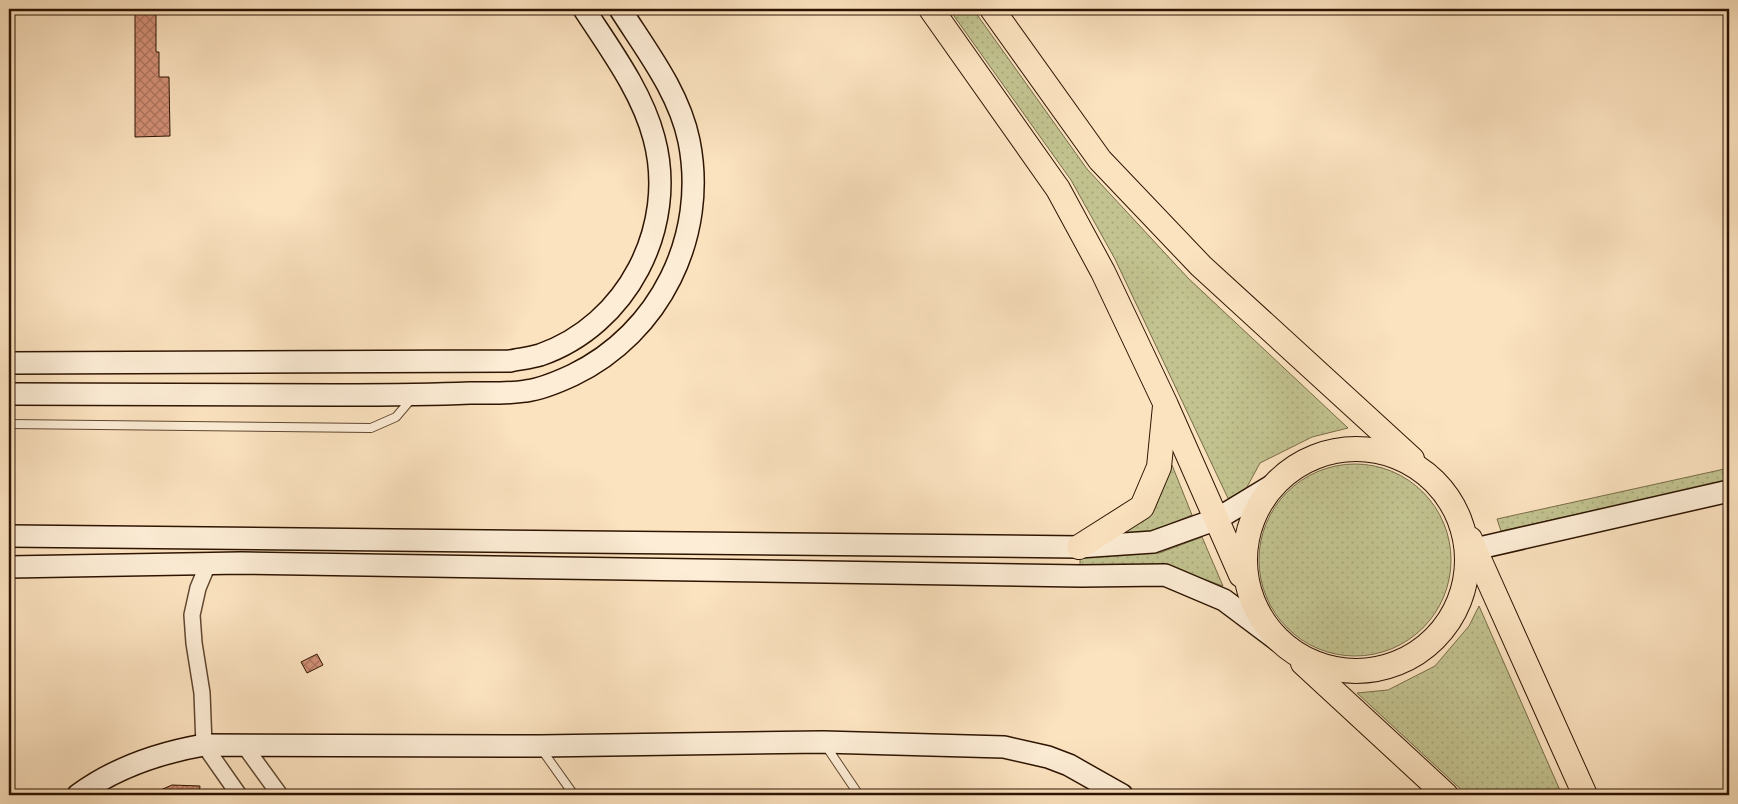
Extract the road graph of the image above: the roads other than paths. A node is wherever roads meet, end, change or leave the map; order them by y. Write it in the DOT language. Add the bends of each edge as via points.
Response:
graph roads {
  1 [pos="584,9"];
  2 [pos="620,9"];
  3 [pos="932,9"];
  4 [pos="992,9"];
  5 [pos="412,362"];
  6 [pos="9,363"];
  7 [pos="9,394"];
  8 [pos="414,395"];
  9 [pos="1166,405"];
  10 [pos="9,424"];
  11 [pos="1428,474"];
  12 [pos="1273,485"];
  13 [pos="1729,491"];
  14 [pos="1459,515"];
  15 [pos="1217,519"];
  16 [pos="9,536"];
  17 [pos="240,537"];
  18 [pos="1079,547"];
  19 [pos="1475,549"];
  20 [pos="241,563"];
  21 [pos="208,564"];
  22 [pos="9,567"];
  23 [pos="1248,591"];
  24 [pos="1280,642"];
  25 [pos="824,742"];
  26 [pos="243,744"];
  27 [pos="204,745"];
  28 [pos="540,746"];
  29 [pos="78,795"];
  30 [pos="238,795"];
  31 [pos="280,795"];
  32 [pos="574,795"];
  33 [pos="859,795"];
  34 [pos="1122,795"];
  35 [pos="1446,795"];
  36 [pos="1585,795"];
  1 -- 5 [label="street" via="646,113 654,139 659,165 657,219 639,270 624,293 593,325 563,345 538,356 510,361"];
  2 -- 8 [label="street" via="665,80 680,109 689,141 692,207 686,239 659,300 639,326 615,348 566,378 527,391"];
  3 -- 9 [label="main road" via="1058,189 1103,272"];
  4 -- 11 [label="main road" via="1100,160 1201,266"];
  5 -- 6 [label="street"];
  5 -- 8 [label="street"];
  7 -- 8 [label="street"];
  8 -- 10 [label="lane" via="396,417 371,428"];
  9 -- 15 [label="main road"];
  9 -- 18 [label="main road" via="1159,467 1142,507"];
  11 -- 12 [label="main road" via="1398,456 1356,449 1331,451 1299,464"];
  11 -- 14 [label="main road" via="1446,493"];
  12 -- 15 [label="street"];
  12 -- 23 [label="main road" via="1252,517 1244,554"];
  13 -- 19 [label="street"];
  14 -- 19 [label="main road"];
  14 -- 24 [label="main road" via="1468,553 1465,590 1448,625 1422,652 1387,668 1349,672 1312,663"];
  15 -- 18 [label="street" via="1153,542"];
  15 -- 23 [label="main road"];
  16 -- 17 [label="street"];
  17 -- 18 [label="street"];
  17 -- 20 [label="street"];
  19 -- 36 [label="main road"];
  20 -- 21 [label="street"];
  20 -- 24 [label="street" via="1166,575 1224,600"];
  21 -- 22 [label="street"];
  21 -- 27 [label="street" via="192,615 202,693"];
  23 -- 24 [label="main road" via="1260,619"];
  24 -- 35 [label="main road"];
  25 -- 28 [label="street"];
  25 -- 33 [label="lane"];
  25 -- 34 [label="street" via="1004,747 1069,765"];
  26 -- 27 [label="street"];
  26 -- 28 [label="street"];
  26 -- 31 [label="street"];
  27 -- 29 [label="street" via="141,760"];
  27 -- 30 [label="street"];
  28 -- 32 [label="lane"];
}
